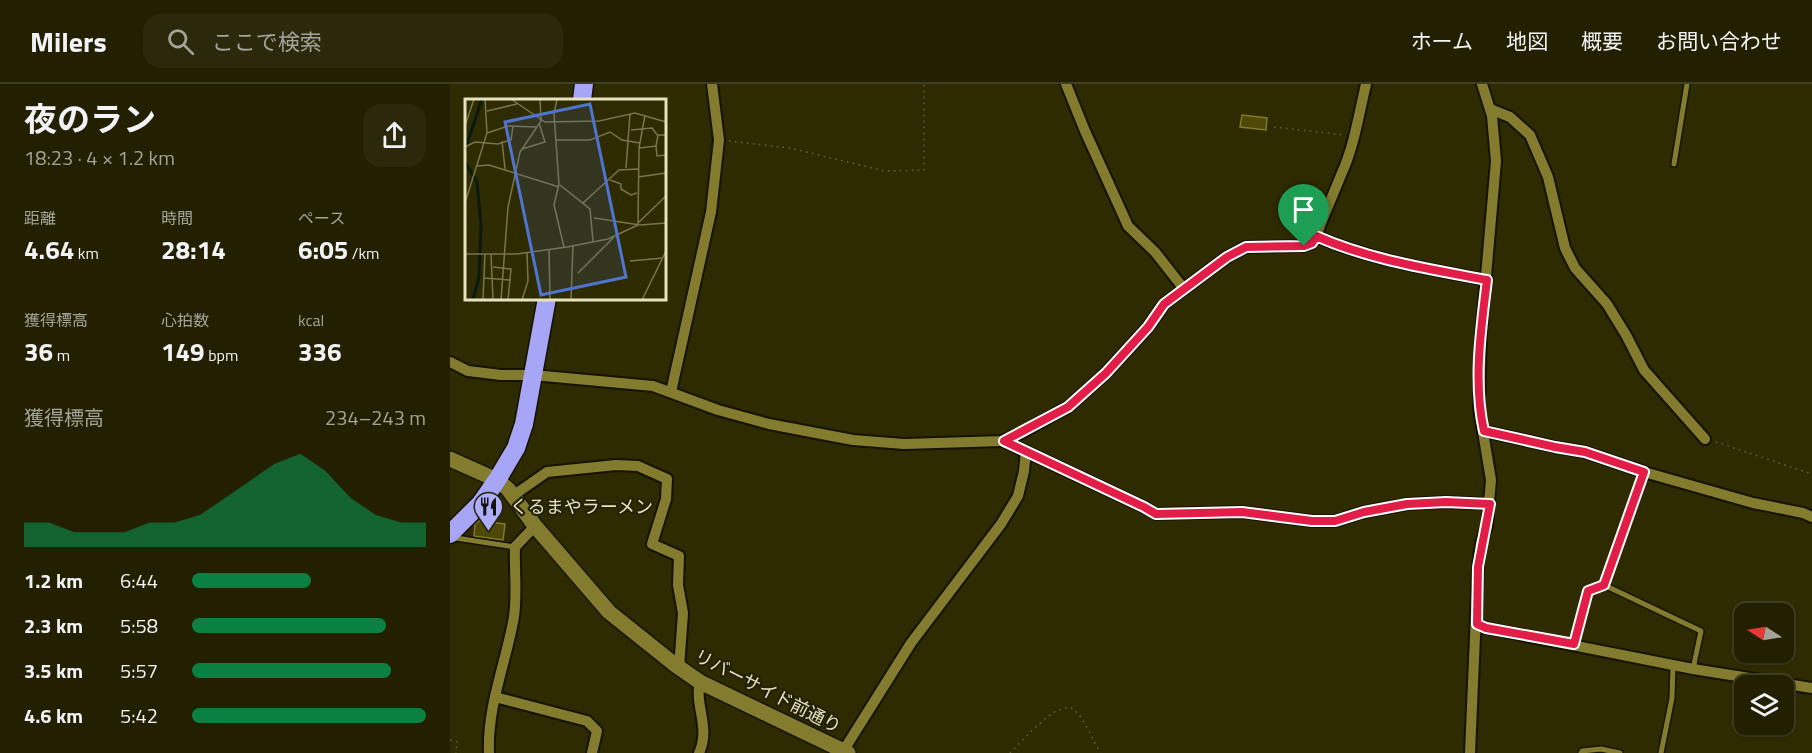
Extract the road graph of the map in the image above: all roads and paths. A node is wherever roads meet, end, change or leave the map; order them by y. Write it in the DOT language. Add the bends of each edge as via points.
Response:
graph roads {
  1 [pos="584,84"];
  2 [pos="712,84"];
  3 [pos="924,84"];
  4 [pos="1066,84"];
  5 [pos="1366,84"];
  6 [pos="1482,84"];
  7 [pos="1687,84"];
  8 [pos="582,99"];
  9 [pos="1490,109"];
  10 [pos="1274,127"];
  11 [pos="1354,136"];
  12 [pos="719,140"];
  13 [pos="1674,164"];
  14 [pos="1316,236"];
  15 [pos="1487,280"];
  16 [pos="1184,289"];
  17 [pos="547,300"];
  18 [pos="450,362"];
  19 [pos="533,375"];
  20 [pos="671,392"];
  21 [pos="1484,431"];
  22 [pos="1705,439"];
  23 [pos="1004,441"];
  24 [pos="1026,451"];
  25 [pos="450,459"];
  26 [pos="1644,472"];
  27 [pos="1812,474"];
  28 [pos="497,480"];
  29 [pos="514,495"];
  30 [pos="1490,504"];
  31 [pos="1812,517"];
  32 [pos="535,526"];
  33 [pos="451,533"];
  34 [pos="515,548"];
  35 [pos="1604,585"];
  36 [pos="1477,624"];
  37 [pos="1574,644"];
  38 [pos="1673,664"];
  39 [pos="679,668"];
  40 [pos="1693,669"];
  41 [pos="700,682"];
  42 [pos="1812,688"];
  43 [pos="495,697"];
  44 [pos="450,740"];
  45 [pos="845,752"];
  46 [pos="456,753"];
  47 [pos="489,753"];
  48 [pos="592,753"];
  49 [pos="699,753"];
  50 [pos="1010,753"];
  51 [pos="1100,753"];
  52 [pos="1470,753"];
  53 [pos="1581,753"];
  54 [pos="1620,753"];
  55 [pos="1661,753"];
  1 -- 8 [label="highway"];
  2 -- 12 [label="street"];
  3 -- 12 [label="path" via="924,170 885,171 790,148"];
  4 -- 16 [label="street" via="1128,226"];
  5 -- 11 [label="street"];
  6 -- 9 [label="street"];
  7 -- 13 [label="lane"];
  9 -- 15 [label="street" via="1496,161"];
  9 -- 22 [label="street" via="1510,117 1530,135 1548,177 1565,248 1575,268 1606,304 1644,370"];
  10 -- 11 [label="path"];
  11 -- 14 [label="street"];
  12 -- 20 [label="street" via="711,212"];
  14 -- 15 [label="street" via="1343,248"];
  14 -- 16 [label="street" via="1304,246 1246,247"];
  15 -- 21 [label="street" via="1479,408"];
  16 -- 23 [label="street" via="1164,304 1106,373 1068,407"];
  17 -- 19 [label="highway"];
  18 -- 19 [label="street" via="468,371"];
  19 -- 20 [label="street" via="653,386"];
  19 -- 28 [label="highway" via="516,448"];
  20 -- 23 [label="street" via="738,416 852,440 904,444"];
  21 -- 26 [label="street" via="1585,452"];
  21 -- 30 [label="street"];
  22 -- 27 [label="path"];
  23 -- 24 [label="street"];
  24 -- 30 [label="street" via="1156,514 1242,512 1335,521 1407,504"];
  24 -- 45 [label="street" via="1018,496 911,643"];
  25 -- 28 [label="street, リバーサイド前通り"];
  26 -- 31 [label="street"];
  26 -- 35 [label="lane"];
  28 -- 29 [label="street, リバーサイド前通り"];
  28 -- 33 [label="highway"];
  29 -- 32 [label="street, リバーサイド前通り"];
  29 -- 39 [label="street" via="547,472 638,466 667,479 666,499 652,544 679,556 678,585 683,613"];
  30 -- 36 [label="street" via="1478,567"];
  32 -- 34 [label="street"];
  32 -- 39 [label="street, リバーサイド前通り" via="609,612"];
  33 -- 34 [label="lane" via="456,538"];
  34 -- 43 [label="street" via="514,619"];
  35 -- 37 [label="lane" via="1588,591"];
  35 -- 40 [label="lane" via="1701,631"];
  36 -- 37 [label="street"];
  36 -- 52 [label="street"];
  37 -- 38 [label="street"];
  38 -- 40 [label="street"];
  38 -- 55 [label="lane" via="1672,698"];
  39 -- 41 [label="street, リバーサイド前通り"];
  40 -- 42 [label="street"];
  41 -- 45 [label="street, リバーサイド前通り"];
  41 -- 49 [label="street" via="705,730"];
  43 -- 47 [label="street"];
  43 -- 48 [label="street" via="587,721 597,731"];
  44 -- 46 [label="path" via="457,742"];
  50 -- 51 [label="path" via="1042,720 1066,707 1078,715"];
  53 -- 54 [label="lane" via="1601,749"];
}
